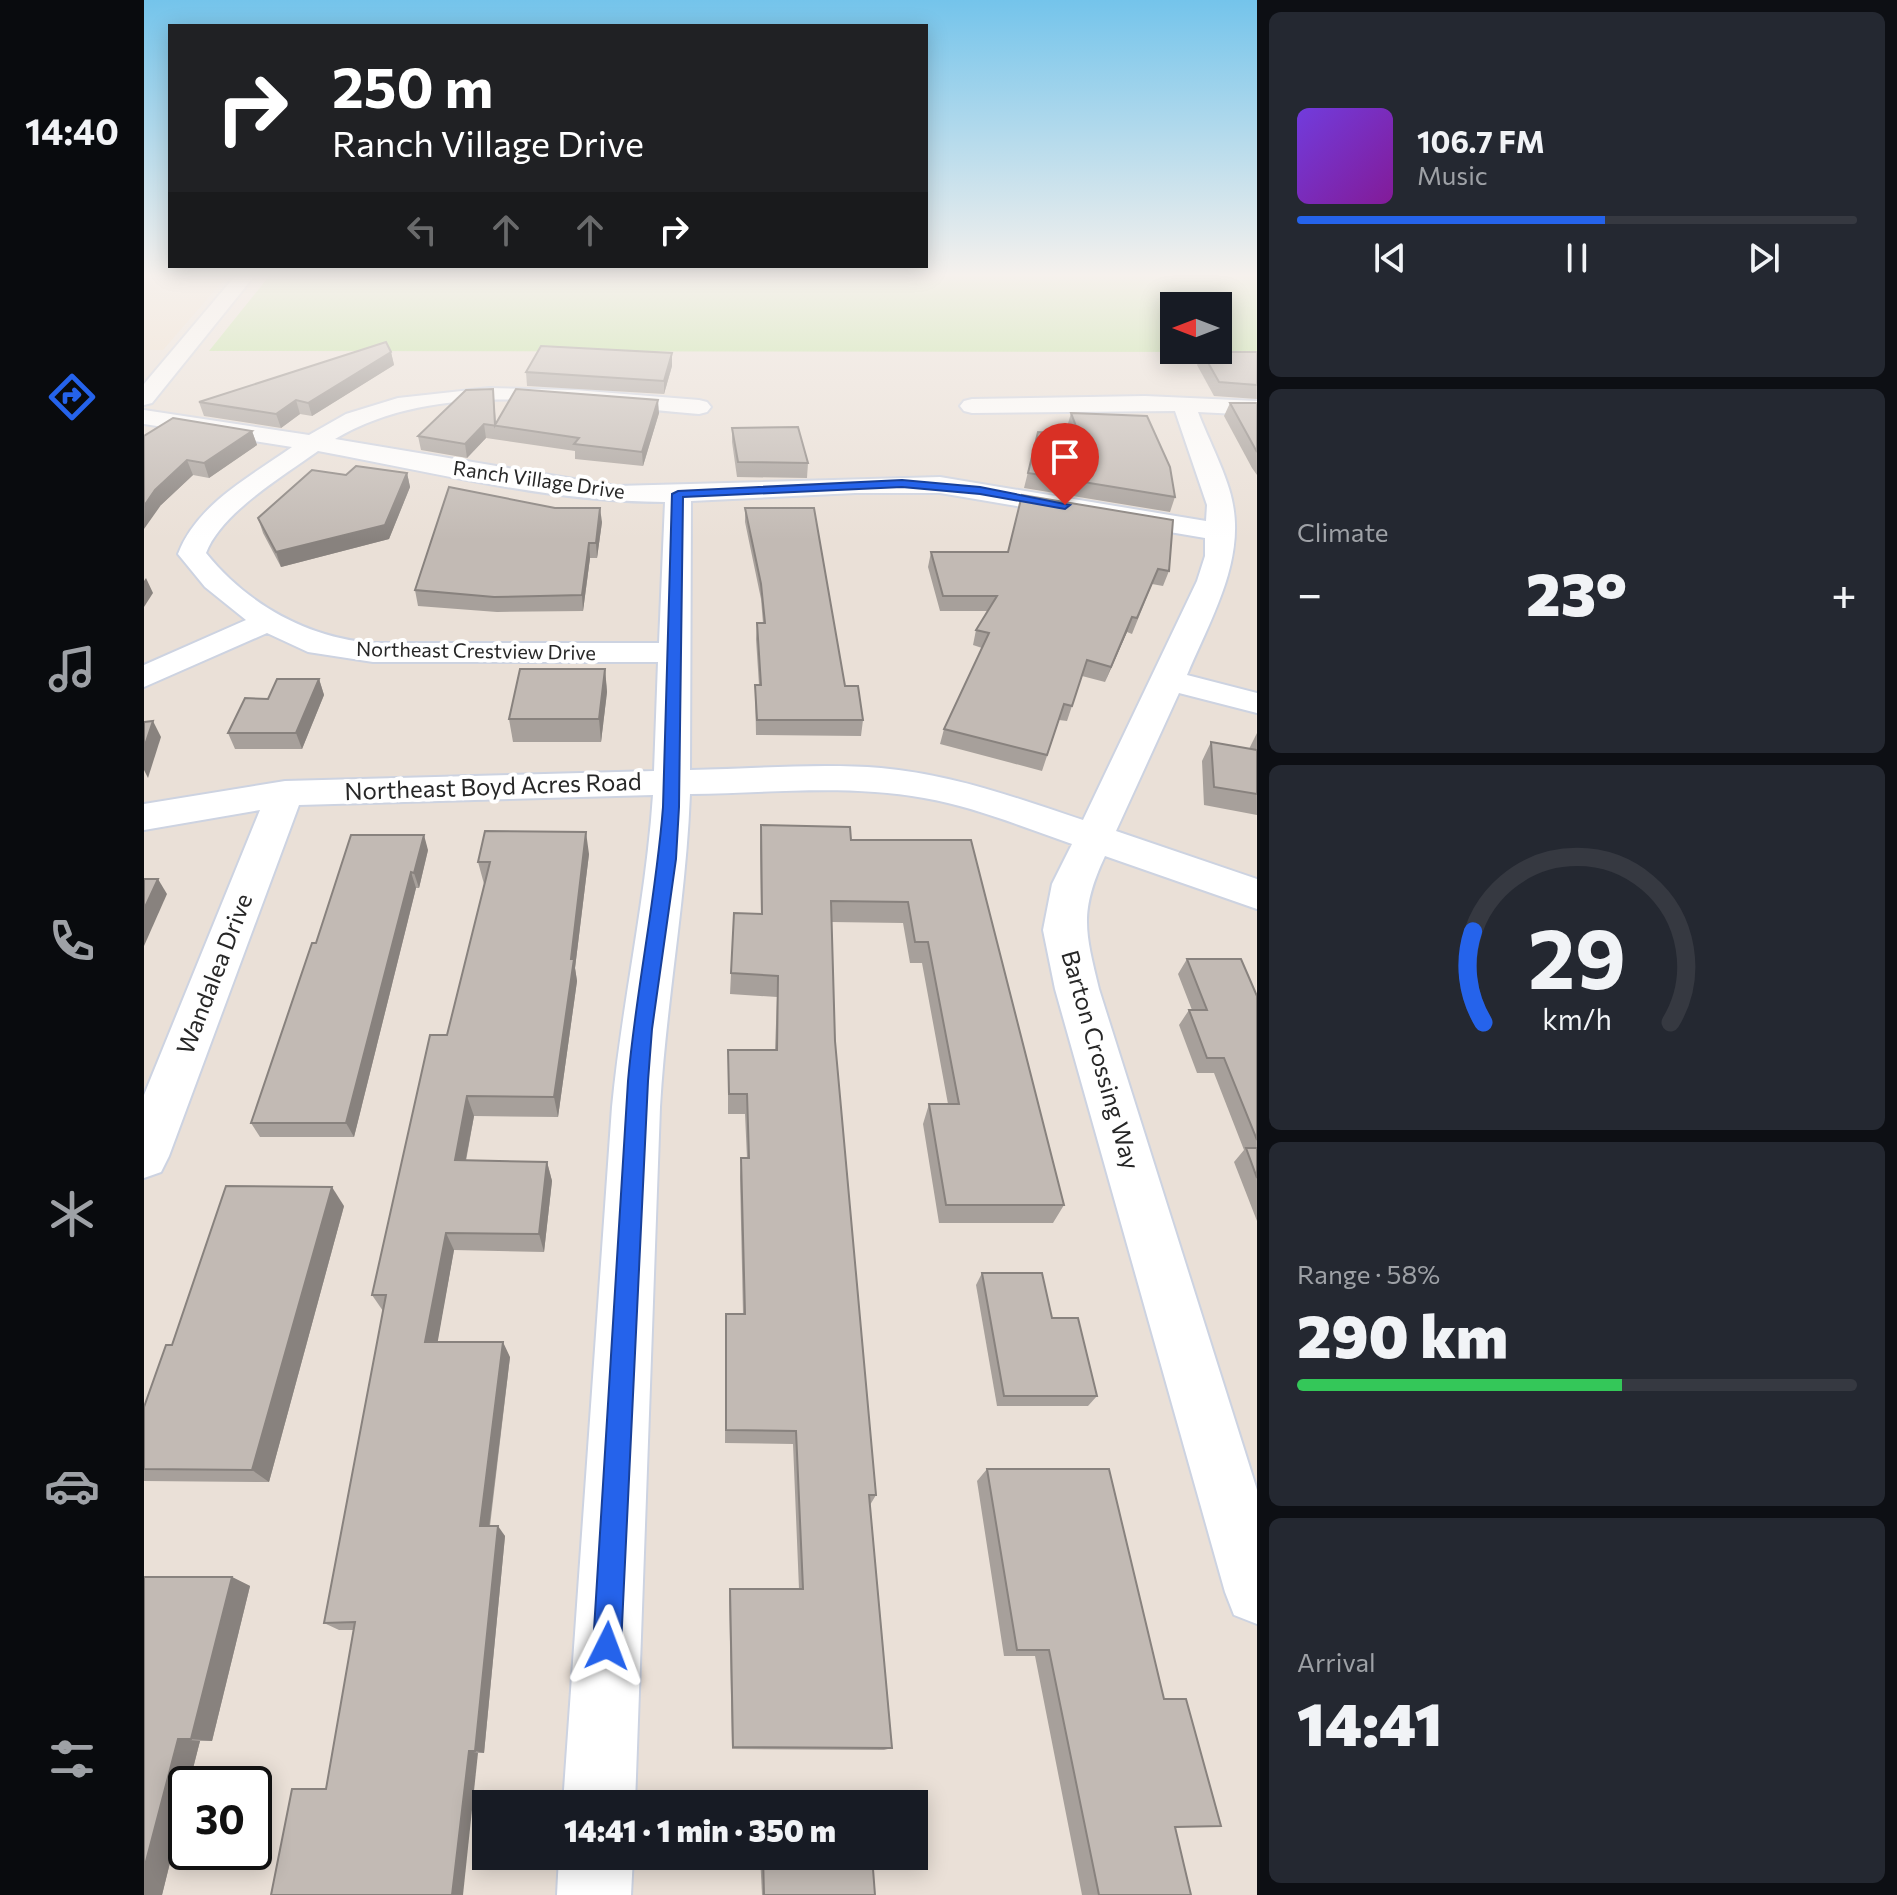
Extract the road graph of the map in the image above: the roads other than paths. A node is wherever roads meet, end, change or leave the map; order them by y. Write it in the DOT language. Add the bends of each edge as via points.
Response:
graph roads {
  1 [pos="173,363"];
  2 [pos="144,398"];
  3 [pos="1184,405"];
  4 [pos="972,406"];
  5 [pos="699,407"];
  6 [pos="1257,408"];
  7 [pos="144,417"];
  8 [pos="314,443"];
  9 [pos="678,494"];
  10 [pos="1221,532"];
  11 [pos="268,621"];
  12 [pos="673,652"];
  13 [pos="144,677"];
  14 [pos="1168,680"];
  15 [pos="1257,703"];
  16 [pos="672,782"];
  17 [pos="285,793"];
  18 [pos="144,817"];
  19 [pos="1094,836"];
  20 [pos="1257,894"];
  21 [pos="144,1156"];
  22 [pos="1257,1592"];
  23 [pos="600,1790"];
  24 [pos="595,1870"];
  25 [pos="594,1895"];
  1 -- 2 [label="street"];
  3 -- 4 [label="street"];
  3 -- 6 [label="street"];
  3 -- 10 [label="street, Barton Crossing Way" via="1220,505"];
  5 -- 8 [label="street" via="460,396 367,414"];
  7 -- 8 [label="street, Ranch Village Drive"];
  8 -- 9 [label="street, Ranch Village Drive" via="567,488"];
  8 -- 11 [label="street, Northeast Crestview Drive" via="213,516 197,536 192,554 202,569"];
  9 -- 10 [label="street, Ranch Village Drive" via="940,485"];
  9 -- 12 [label="street"];
  10 -- 14 [label="street, Barton Crossing Way" via="1212,581"];
  11 -- 12 [label="street, Northeast Crestview Drive" via="292,636 354,651"];
  11 -- 13 [label="street"];
  12 -- 16 [label="street"];
  14 -- 15 [label="street"];
  14 -- 19 [label="street, Barton Crossing Way"];
  16 -- 17 [label="street, Northeast Boyd Acres Road"];
  16 -- 19 [label="street, Northeast Boyd Acres Road" via="835,778 925,786"];
  16 -- 23 [label="street" via="668,859 637,1092"];
  17 -- 18 [label="street, Northeast Boyd Acres Road"];
  17 -- 21 [label="street, Wandalea Drive"];
  19 -- 20 [label="street, Northeast Boyd Acres Road"];
  19 -- 22 [label="street, Barton Crossing Way" via="1072,884 1064,930 1077,989"];
  24 -- 25 [label="street"];
}
